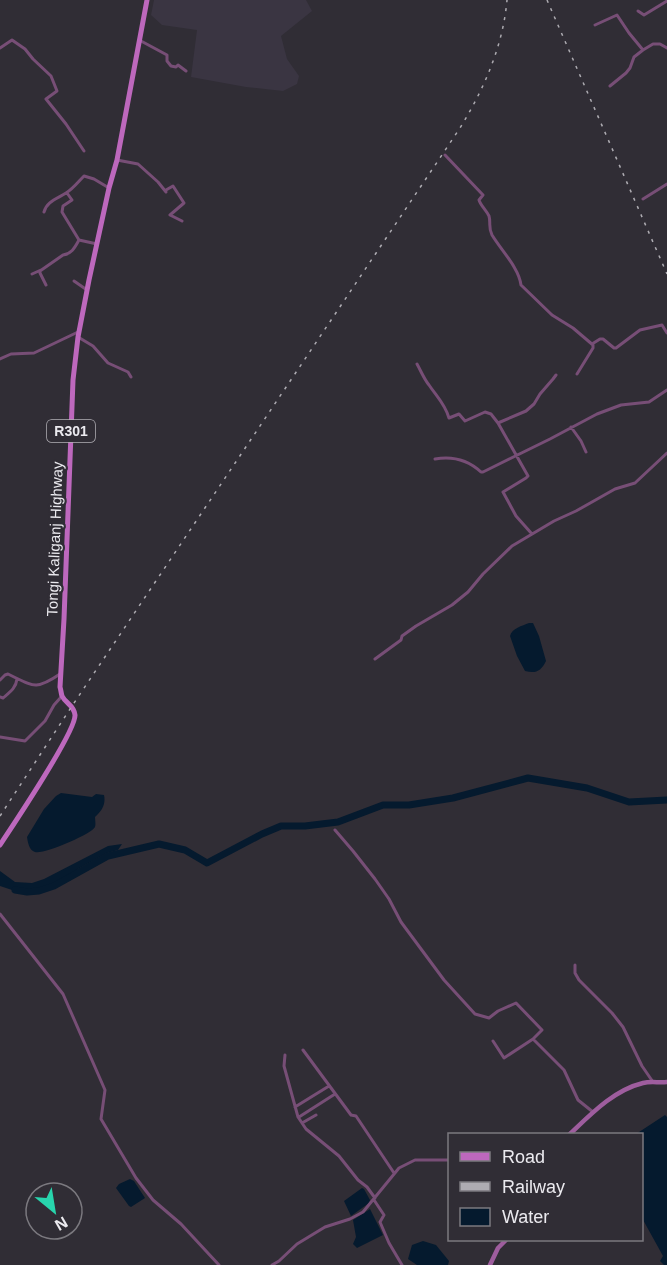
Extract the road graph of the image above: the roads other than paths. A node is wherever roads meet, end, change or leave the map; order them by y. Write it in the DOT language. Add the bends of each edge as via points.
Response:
graph roads {
  1 [pos="147,0"];
  2 [pos="667,1"];
  3 [pos="638,11"];
  4 [pos="595,25"];
  5 [pos="139,41"];
  6 [pos="0,48"];
  7 [pos="667,48"];
  8 [pos="643,50"];
  9 [pos="186,71"];
  10 [pos="610,86"];
  11 [pos="84,151"];
  12 [pos="445,155"];
  13 [pos="117,160"];
  14 [pos="667,184"];
  15 [pos="109,188"];
  16 [pos="66,193"];
  17 [pos="643,199"];
  18 [pos="44,212"];
  19 [pos="182,221"];
  20 [pos="79,240"];
  21 [pos="97,244"];
  22 [pos="42,269"];
  23 [pos="32,274"];
  24 [pos="74,281"];
  25 [pos="46,285"];
  26 [pos="87,290"];
  27 [pos="667,333"];
  28 [pos="79,334"];
  29 [pos="592,344"];
  30 [pos="0,359"];
  31 [pos="417,363"];
  32 [pos="577,374"];
  33 [pos="556,375"];
  34 [pos="131,377"];
  35 [pos="667,390"];
  36 [pos="498,423"];
  37 [pos="571,427"];
  38 [pos="586,452"];
  39 [pos="667,453"];
  40 [pos="517,455"];
  41 [pos="435,459"];
  42 [pos="532,534"];
  43 [pos="375,659"];
  44 [pos="61,673"];
  45 [pos="17,679"];
  46 [pos="0,680"];
  47 [pos="62,696"];
  48 [pos="0,697"];
  49 [pos="0,737"];
  50 [pos="335,830"];
  51 [pos="0,845"];
  52 [pos="0,914"];
  53 [pos="574,965"];
  54 [pos="533,1039"];
  55 [pos="493,1041"];
  56 [pos="303,1050"];
  57 [pos="285,1055"];
  58 [pos="653,1082"];
  59 [pos="667,1082"];
  60 [pos="329,1086"];
  61 [pos="335,1094"];
  62 [pos="295,1107"];
  63 [pos="593,1112"];
  64 [pos="315,1115"];
  65 [pos="298,1117"];
  66 [pos="302,1123"];
  67 [pos="571,1133"];
  68 [pos="448,1160"];
  69 [pos="394,1173"];
  70 [pos="374,1199"];
  71 [pos="504,1241"];
  72 [pos="219,1265"];
  73 [pos="272,1265"];
  74 [pos="402,1265"];
  75 [pos="490,1265"];
  1 -- 5 [label="main road, Tongi Kaliganj Highway / R301"];
  2 -- 3 [label="street" via="644,15"];
  4 -- 8 [label="street" via="617,15"];
  5 -- 9 [label="street" via="167,55 171,66 178,65"];
  5 -- 13 [label="main road, Tongi Kaliganj Highway / R301"];
  6 -- 11 [label="street" via="12,40 51,76 57,91 46,99"];
  7 -- 8 [label="street" via="653,44"];
  8 -- 10 [label="street" via="634,57 626,74"];
  12 -- 29 [label="street" via="483,195 479,200 489,217 490,231 521,285 552,315"];
  13 -- 15 [label="main road, Tongi Kaliganj Highway / R301"];
  13 -- 19 [label="street" via="138,164 166,191 173,186 184,203 170,214"];
  14 -- 17 [label="street"];
  15 -- 16 [label="street" via="84,176"];
  15 -- 21 [label="main road, Tongi Kaliganj Highway / R301"];
  16 -- 18 [label="street" via="46,206"];
  16 -- 20 [label="street" via="72,200 62,212"];
  20 -- 21 [label="street"];
  20 -- 22 [label="street" via="71,252"];
  21 -- 26 [label="main road, Tongi Kaliganj Highway / R301"];
  22 -- 23 [label="street"];
  22 -- 25 [label="street"];
  24 -- 26 [label="street"];
  26 -- 28 [label="main road, Tongi Kaliganj Highway / R301"];
  27 -- 29 [label="street" via="662,325 640,330 616,348 603,339"];
  28 -- 30 [label="street" via="34,353 11,354"];
  28 -- 34 [label="street" via="108,363"];
  28 -- 44 [label="main road, Tongi Kaliganj Highway / R301" via="73,380"];
  29 -- 32 [label="street"];
  31 -- 36 [label="street" via="449,418 459,414 465,421 485,412"];
  33 -- 36 [label="street" via="526,411"];
  35 -- 37 [label="street" via="649,402 621,405"];
  36 -- 40 [label="street"];
  37 -- 38 [label="street"];
  37 -- 40 [label="street"];
  39 -- 42 [label="street" via="635,483 615,489"];
  40 -- 41 [label="street" via="481,472 463,461"];
  40 -- 42 [label="street" via="528,478 502,492"];
  42 -- 43 [label="street" via="512,546 468,592"];
  44 -- 45 [label="street" via="34,686"];
  44 -- 47 [label="main road, Tongi Kaliganj Highway / R301"];
  45 -- 46 [label="street" via="8,674"];
  45 -- 48 [label="street" via="12,691"];
  47 -- 49 [label="street" via="25,741"];
  47 -- 51 [label="main road, Tongi Kaliganj Highway / R301" via="72,706 74,723"];
  50 -- 54 [label="street" via="375,879 400,922 444,980 475,1014 489,1018 516,1003 542,1030"];
  52 -- 72 [label="street" via="63,994 105,1090 101,1119 136,1178"];
  53 -- 58 [label="street" via="579,980 623,1027"];
  54 -- 55 [label="street" via="504,1058"];
  54 -- 63 [label="street" via="564,1070 578,1100"];
  56 -- 60 [label="street"];
  57 -- 62 [label="street" via="284,1066"];
  58 -- 59 [label="street"];
  58 -- 63 [label="street" via="615,1096"];
  60 -- 61 [label="street"];
  60 -- 62 [label="street"];
  61 -- 65 [label="street"];
  61 -- 69 [label="street" via="356,1116"];
  62 -- 65 [label="street"];
  63 -- 67 [label="street"];
  64 -- 66 [label="street"];
  65 -- 66 [label="street"];
  66 -- 70 [label="street" via="339,1156"];
  68 -- 69 [label="street" via="415,1160"];
  69 -- 70 [label="street"];
  70 -- 73 [label="street" via="363,1212 325,1227"];
  70 -- 74 [label="street" via="384,1215 380,1222"];
  71 -- 75 [label="street"];
}
